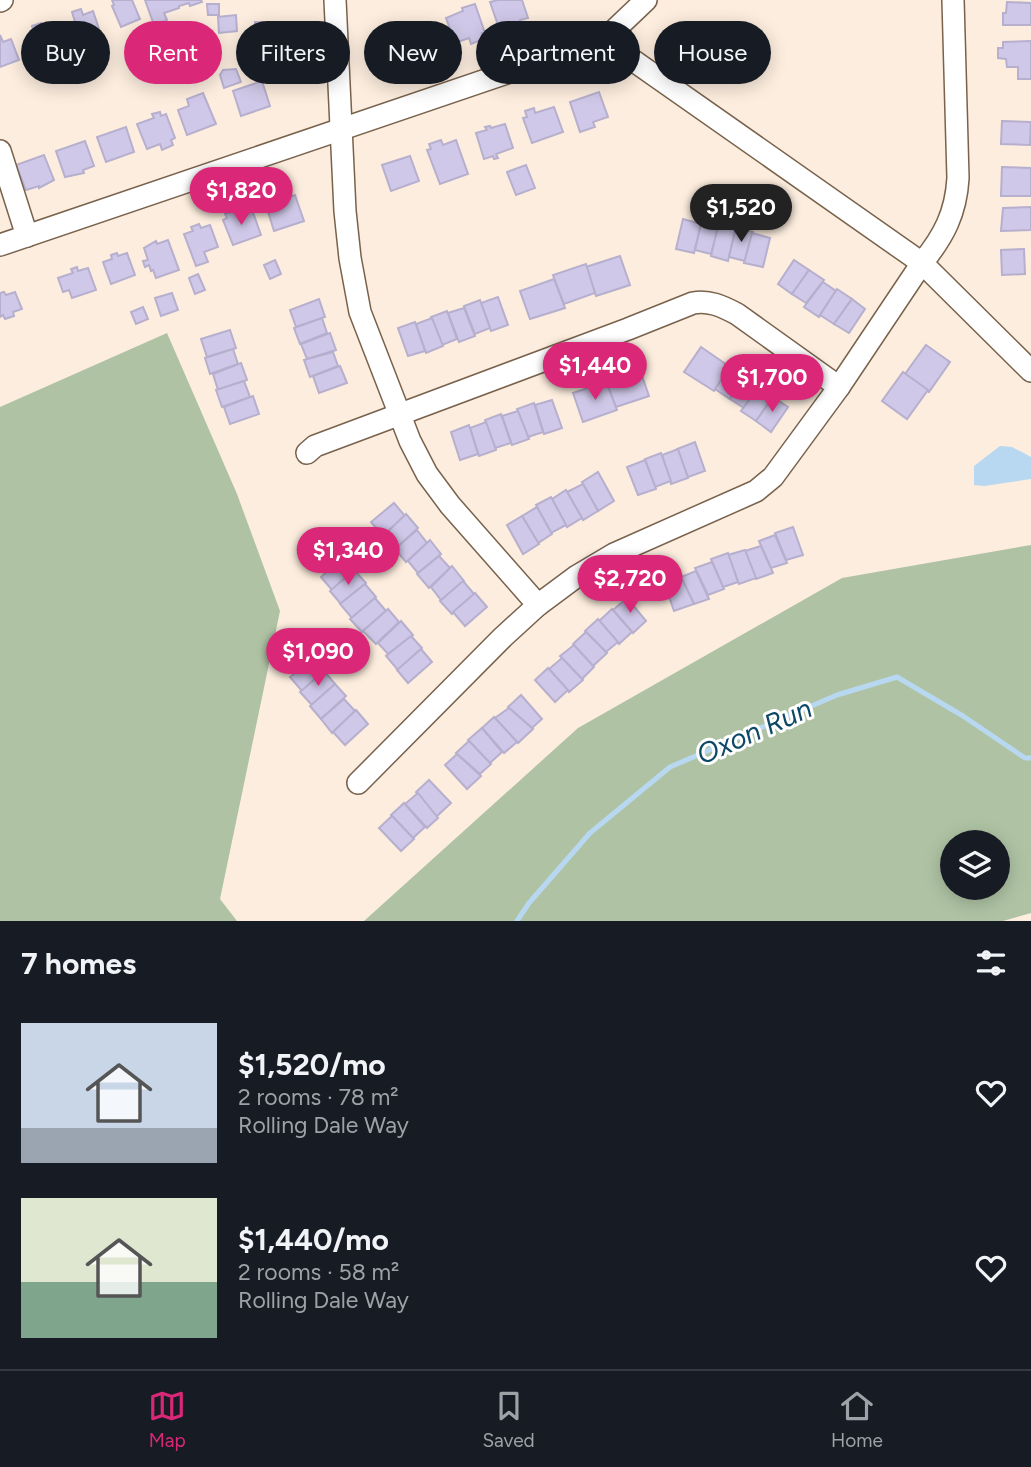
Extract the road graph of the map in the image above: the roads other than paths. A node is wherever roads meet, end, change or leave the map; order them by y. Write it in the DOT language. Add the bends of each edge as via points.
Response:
graph roads {
  1 [pos="335,0"];
  2 [pos="646,0"];
  3 [pos="953,0"];
  4 [pos="624,21"];
  5 [pos="640,65"];
  6 [pos="476,84"];
  7 [pos="340,130"];
  8 [pos="0,151"];
  9 [pos="27,236"];
  10 [pos="0,245"];
  11 [pos="922,263"];
  12 [pos="1031,372"];
  13 [pos="839,387"];
  14 [pos="399,414"];
  15 [pos="307,453"];
  16 [pos="538,605"];
  17 [pos="358,783"];
  1 -- 7 [label="street"];
  2 -- 4 [label="street"];
  3 -- 11 [label="street" via="957,194 944,233"];
  5 -- 11 [label="street"];
  6 -- 7 [label="street"];
  7 -- 9 [label="street"];
  7 -- 14 [label="street" via="354,287"];
  8 -- 9 [label="street"];
  9 -- 10 [label="street"];
  11 -- 12 [label="street"];
  11 -- 13 [label="street"];
  13 -- 14 [label="street" via="737,314 702,302"];
  13 -- 16 [label="street" via="773,477 756,491 598,562"];
  14 -- 15 [label="street"];
  14 -- 16 [label="street" via="427,474"];
  16 -- 17 [label="street"];
}
